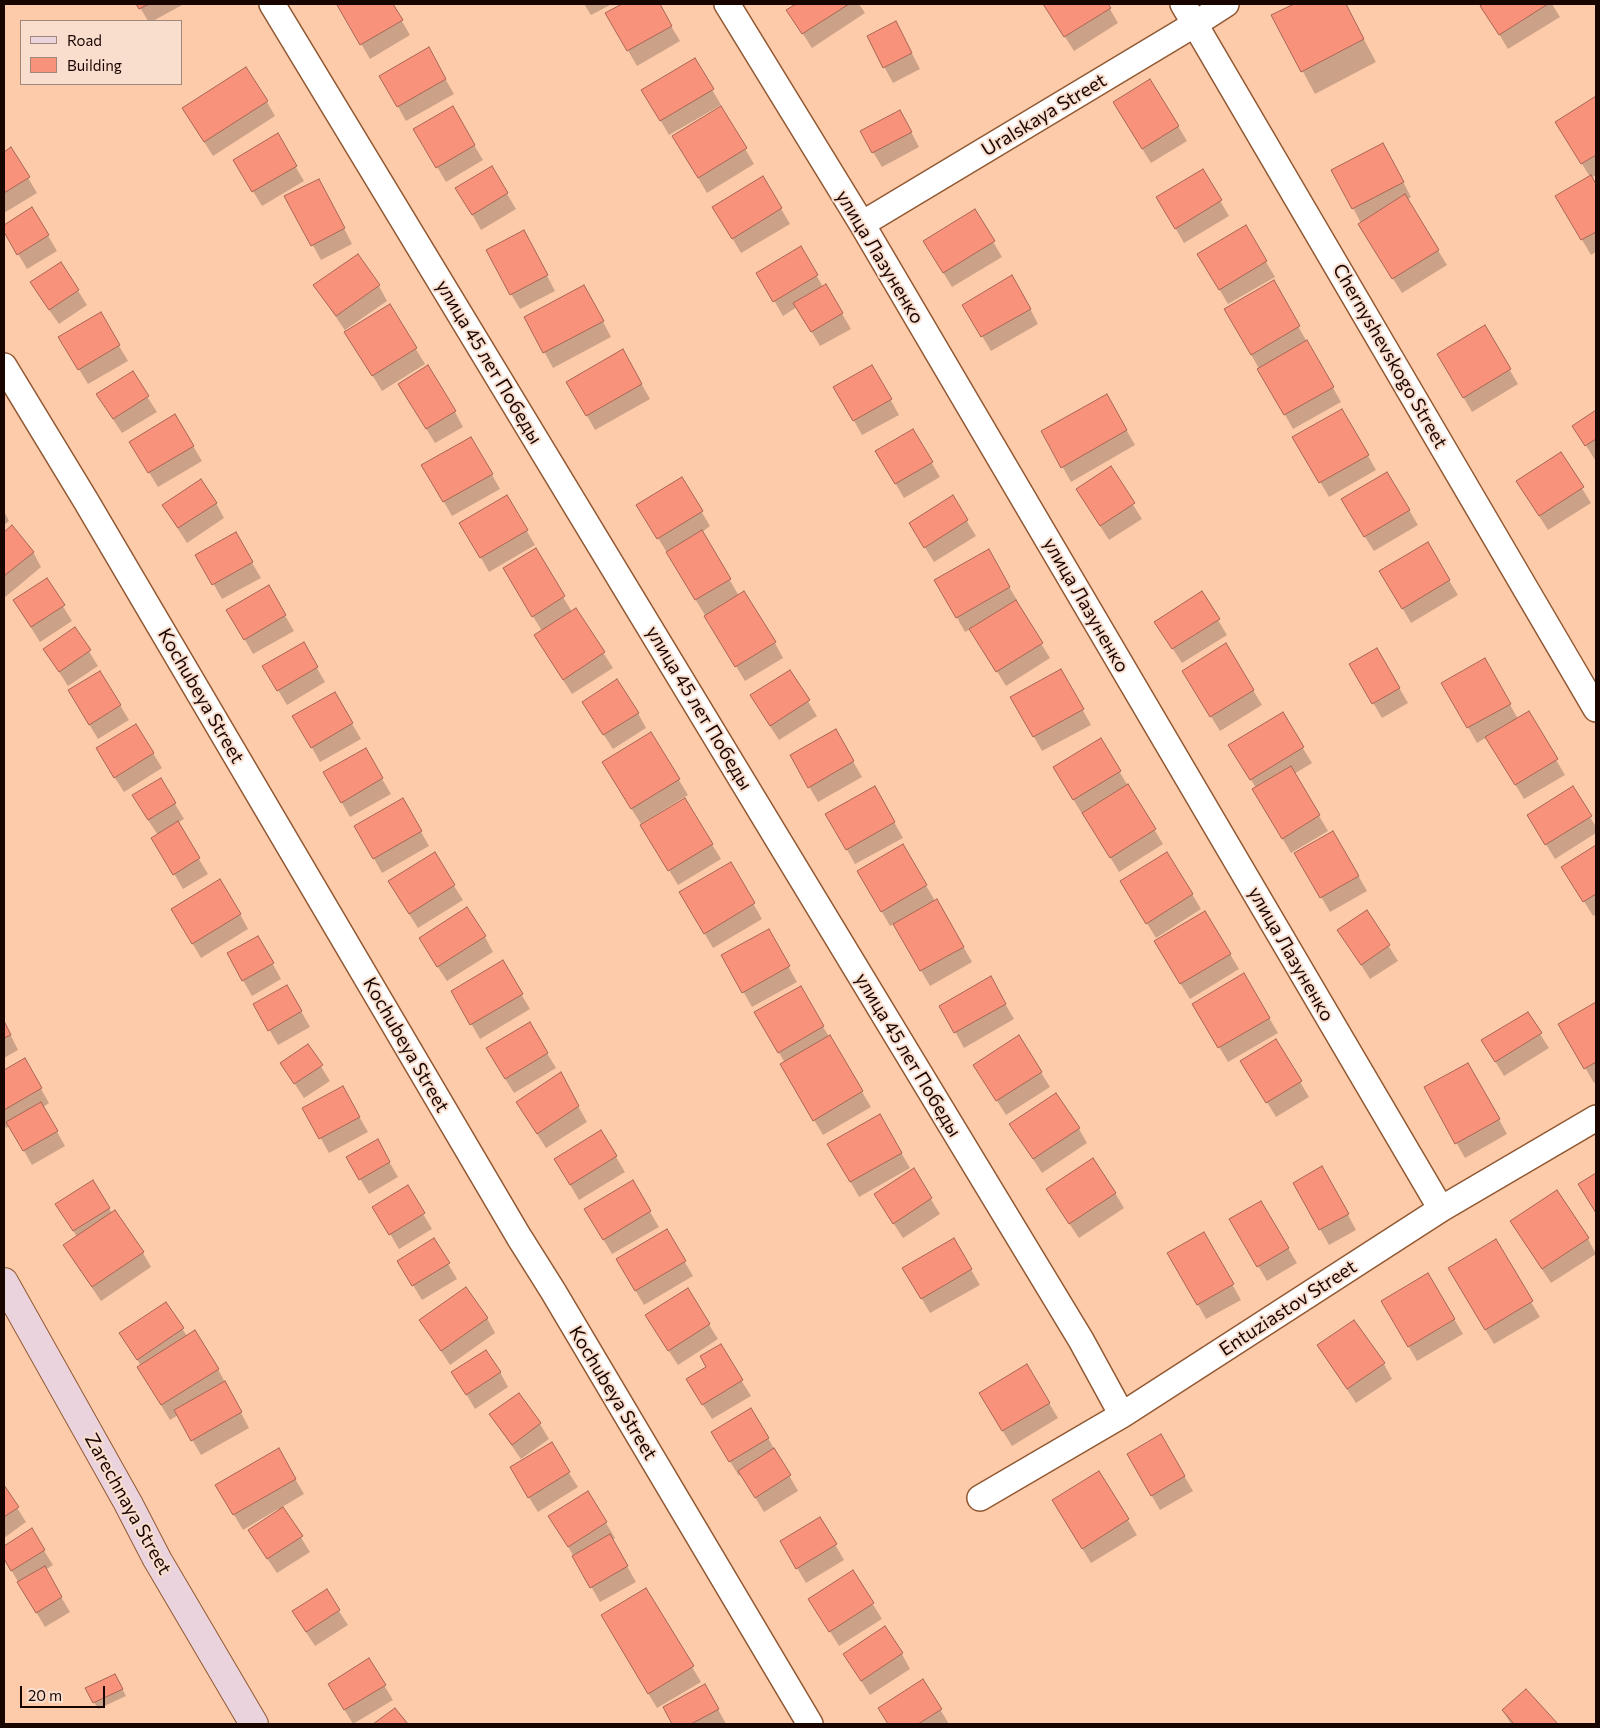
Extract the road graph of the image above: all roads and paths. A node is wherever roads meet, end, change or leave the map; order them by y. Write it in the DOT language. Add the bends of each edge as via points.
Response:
graph roads {
  1 [pos="272,4"];
  2 [pos="727,4"];
  3 [pos="1226,4"];
  4 [pos="1189,14"];
  5 [pos="862,224"];
  6 [pos="4,366"];
  7 [pos="1596,709"];
  8 [pos="1596,1118"];
  9 [pos="1441,1209"];
  10 [pos="4,1282"];
  11 [pos="1122,1414"];
  12 [pos="980,1498"];
  13 [pos="254,1724"];
  14 [pos="810,1724"];
  1 -- 11 [label="street, улица 45 лет Победы" via="1081,1340"];
  2 -- 5 [label="street, улица Лазуненко"];
  3 -- 4 [label="street, Uralskaya Street"];
  4 -- 5 [label="street, Uralskaya Street"];
  4 -- 7 [label="street, Chernyshevskogo Street"];
  5 -- 9 [label="street, улица Лазуненко"];
  6 -- 14 [label="street, Kochubeya Street"];
  8 -- 9 [label="street, Entuziastov Street"];
  9 -- 11 [label="street, Entuziastov Street"];
  10 -- 13 [label="main road, Zarechnaya Street" via="157,1558"];
  11 -- 12 [label="street, Entuziastov Street"];
}
